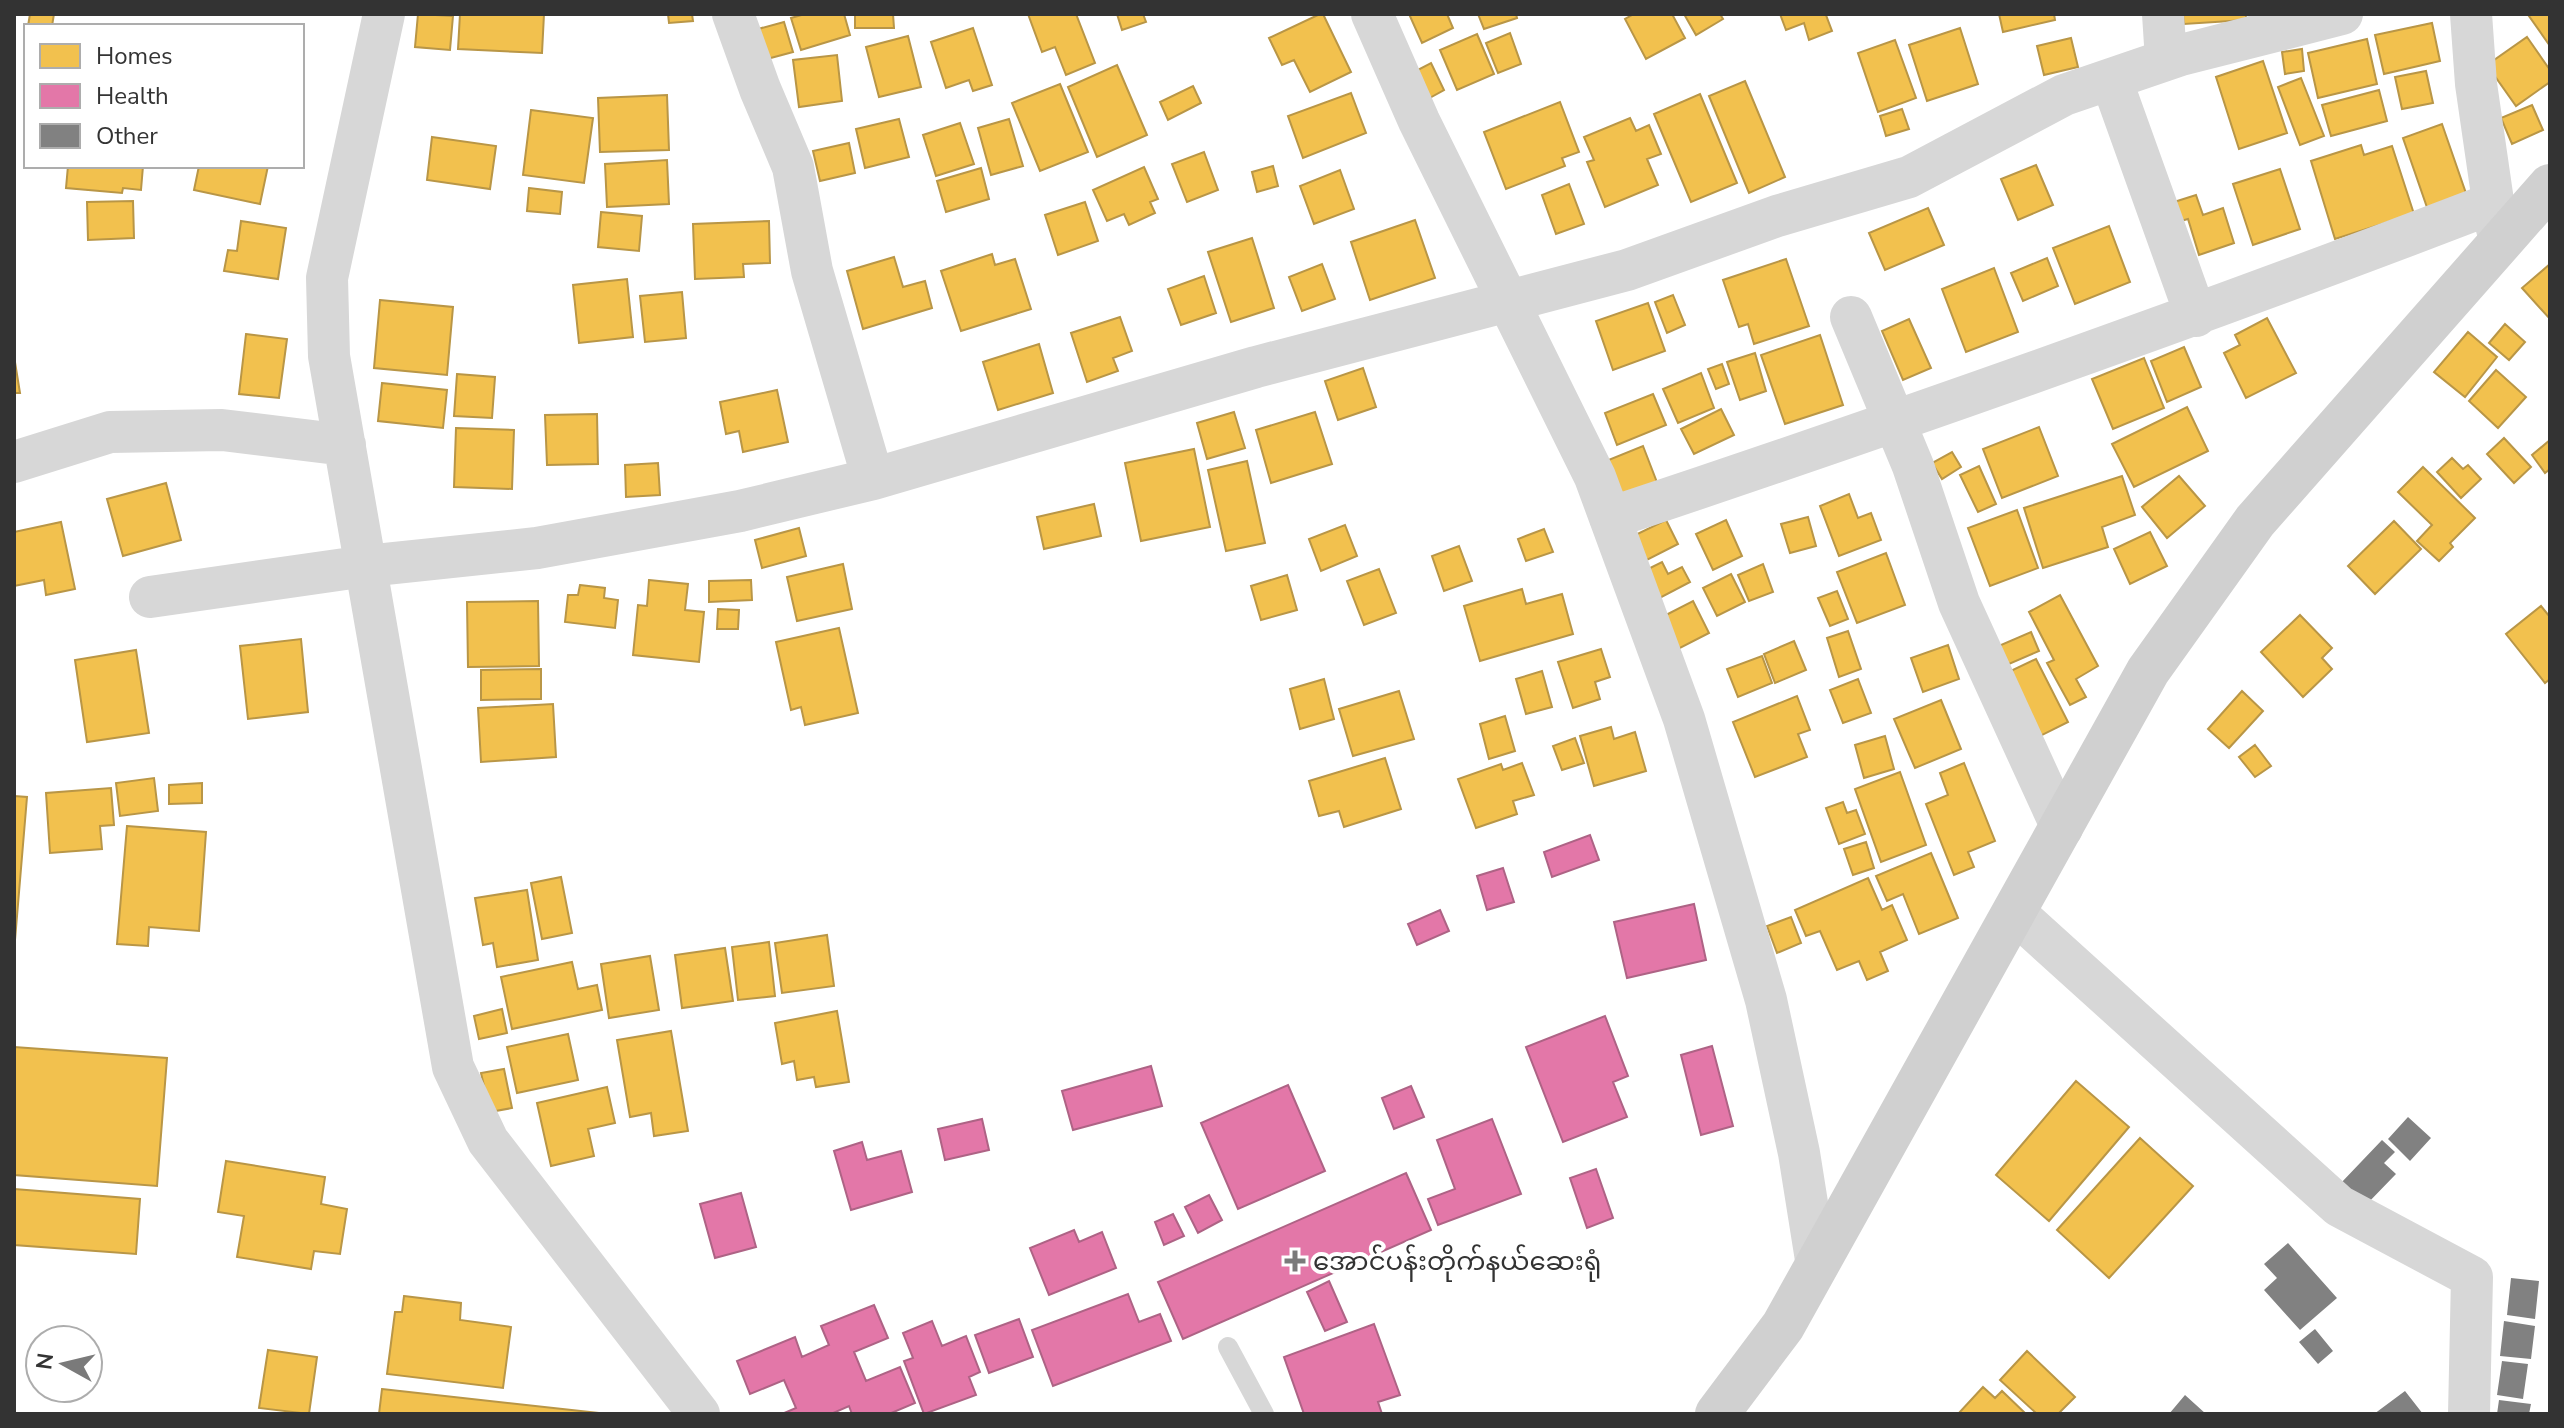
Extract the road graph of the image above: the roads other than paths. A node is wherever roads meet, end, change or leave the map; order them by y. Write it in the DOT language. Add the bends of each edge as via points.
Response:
graph roads {
  1 [pos="384,14"];
  2 [pos="733,14"];
  3 [pos="1372,14"];
  4 [pos="2163,14"];
  5 [pos="2342,14"];
  6 [pos="2471,14"];
  7 [pos="2166,60"];
  8 [pos="2111,79"];
  9 [pos="2550,186"];
  10 [pos="2496,223"];
  11 [pos="1510,302"];
  12 [pos="2196,316"];
  13 [pos="1851,317"];
  14 [pos="1896,423"];
  15 [pos="345,445"];
  16 [pos="14,462"];
  17 [pos="873,479"];
  18 [pos="1610,518"];
  19 [pos="366,566"];
  20 [pos="150,597"];
  21 [pos="2062,828"];
  22 [pos="2015,913"];
  23 [pos="1817,1266"];
  24 [pos="1228,1347"];
  25 [pos="699,1414"];
  26 [pos="1264,1414"];
  27 [pos="1717,1414"];
  28 [pos="2469,1414"];
  1 -- 15 [label="street" via="327,278 329,356"];
  2 -- 17 [label="street" via="793,167 812,271"];
  3 -- 11 [label="street"];
  4 -- 7 [label="street"];
  5 -- 7 [label="street"];
  6 -- 10 [label="street"];
  7 -- 8 [label="street"];
  8 -- 11 [label="street" via="2064,95 1909,177 1777,216 1627,270"];
  8 -- 12 [label="street"];
  9 -- 10 [label="main road"];
  10 -- 12 [label="street"];
  10 -- 21 [label="main road" via="2255,521 2148,671"];
  11 -- 17 [label="street" via="1256,367"];
  11 -- 18 [label="street"];
  12 -- 14 [label="street"];
  13 -- 14 [label="street"];
  14 -- 18 [label="street"];
  14 -- 21 [label="street" via="1959,603"];
  15 -- 16 [label="street" via="222,430 110,432"];
  15 -- 19 [label="street"];
  17 -- 19 [label="street" via="740,511 537,548"];
  18 -- 23 [label="street" via="1684,719 1766,1000"];
  19 -- 20 [label="street"];
  19 -- 25 [label="street" via="453,1067 488,1141"];
  21 -- 22 [label="main road"];
  22 -- 23 [label="main road"];
  22 -- 28 [label="street" via="2339,1206 2472,1277"];
  23 -- 27 [label="main road" via="1783,1326"];
  24 -- 26 [label="lane"];
}
